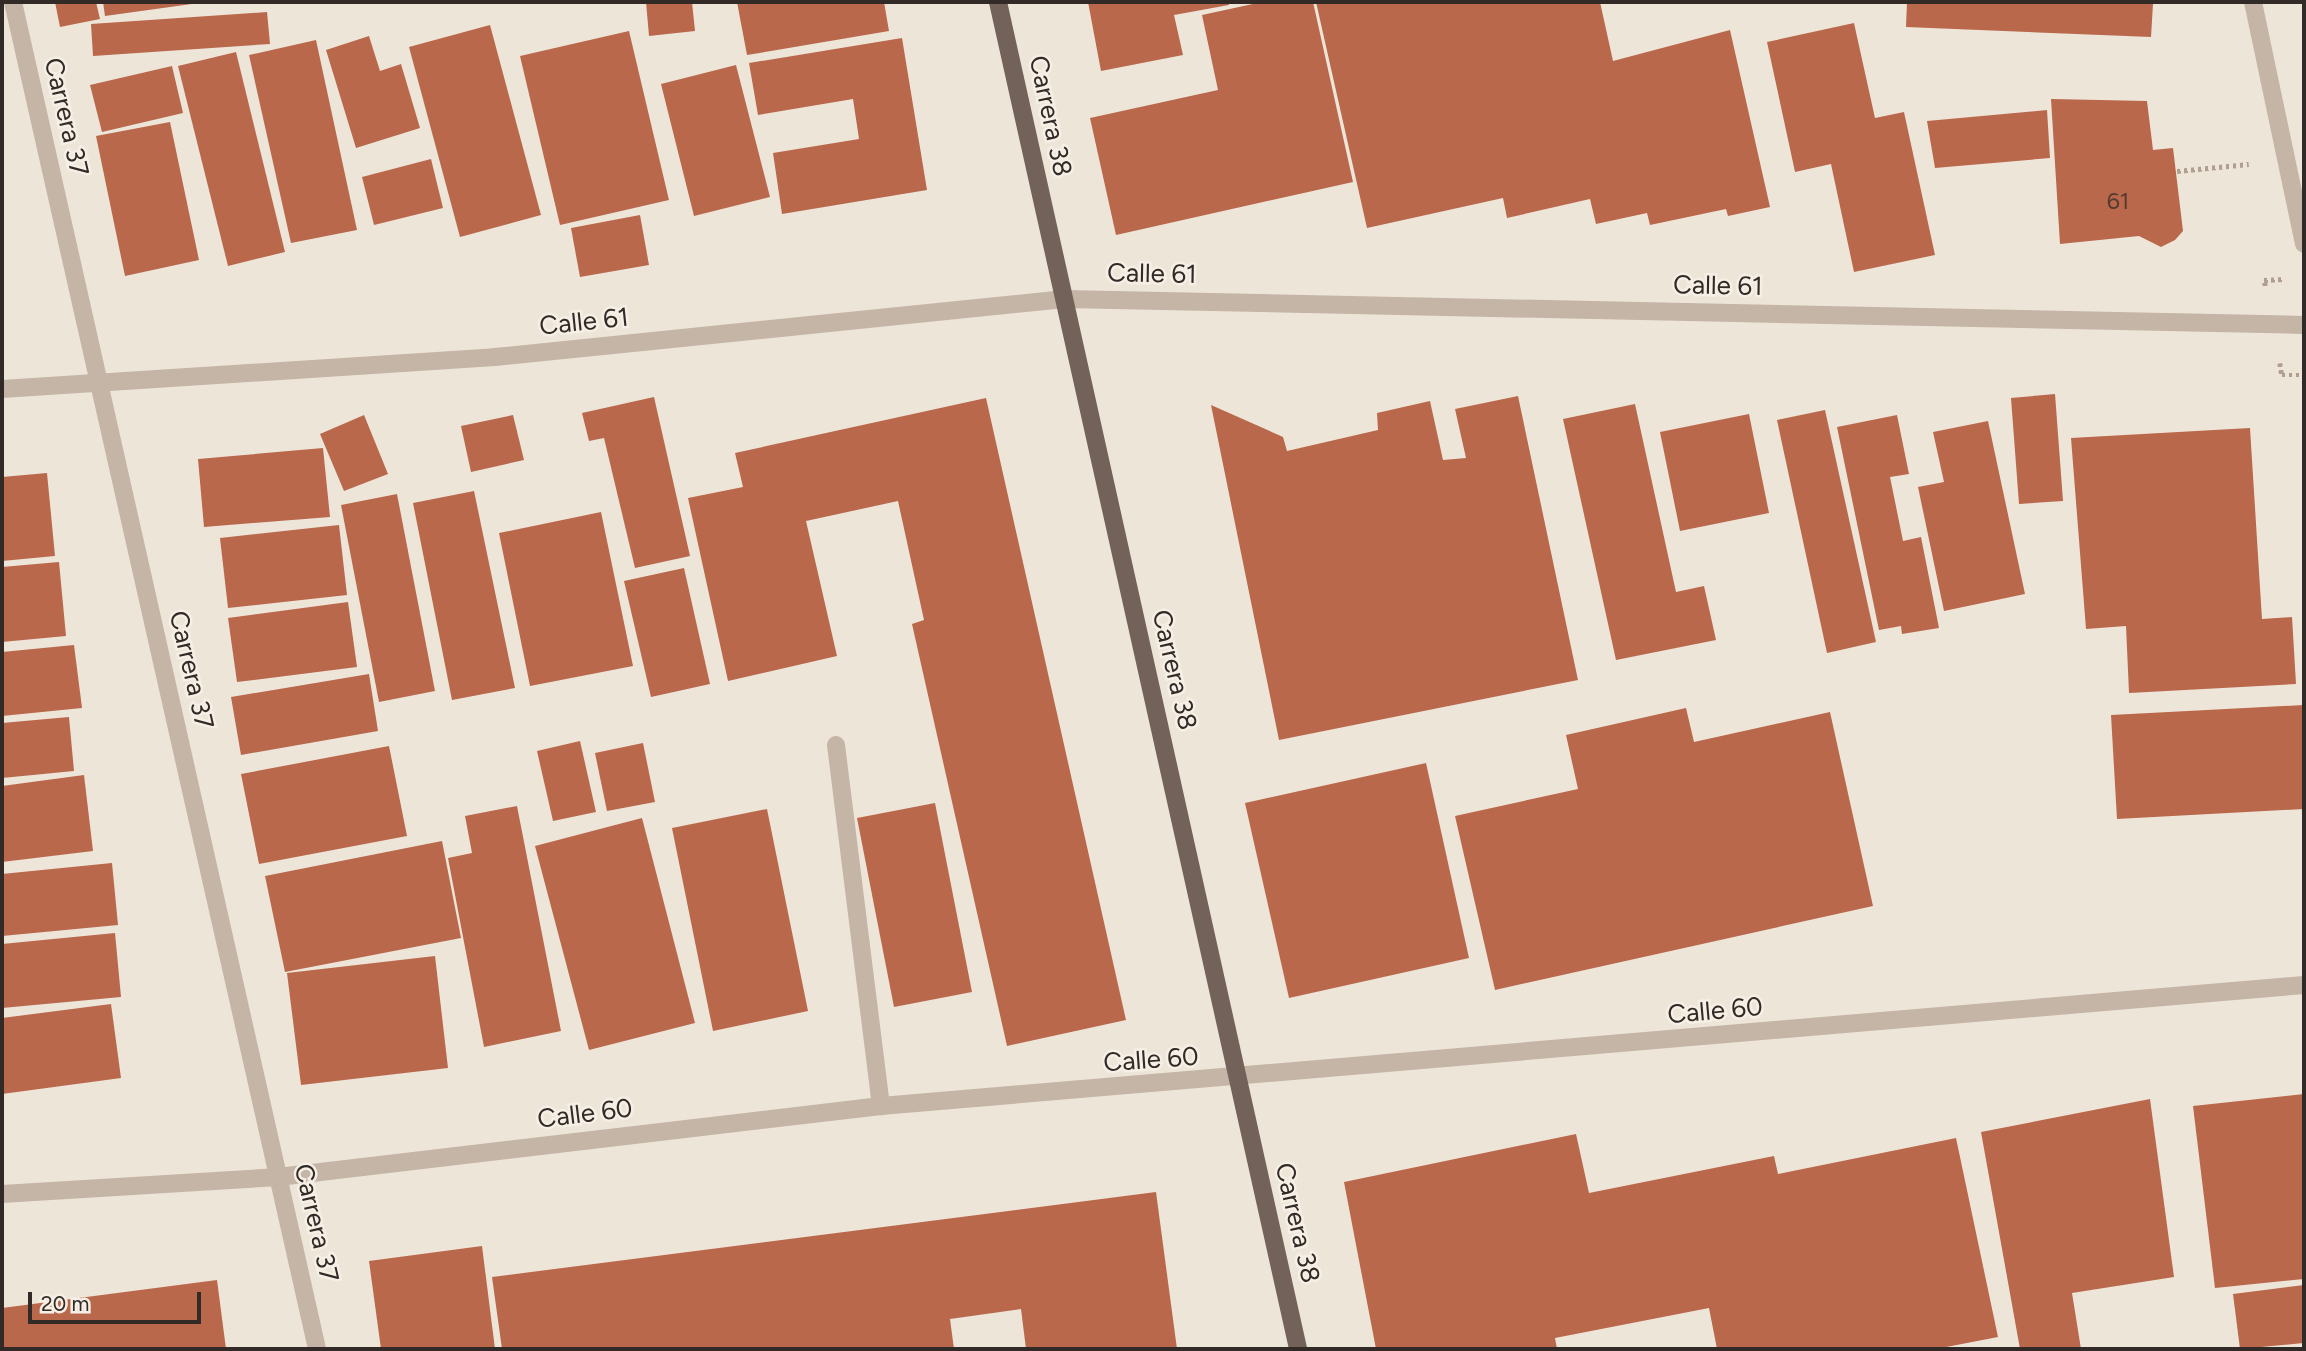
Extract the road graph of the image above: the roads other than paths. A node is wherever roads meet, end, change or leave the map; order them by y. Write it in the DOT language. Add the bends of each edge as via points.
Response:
graph roads {
  1 [pos="13,2"];
  2 [pos="998,2"];
  3 [pos="2253,2"];
  4 [pos="2304,244"];
  5 [pos="1065,299"];
  6 [pos="2304,325"];
  7 [pos="98,379"];
  8 [pos="2,389"];
  9 [pos="836,745"];
  10 [pos="2304,985"];
  11 [pos="1238,1080"];
  12 [pos="881,1106"];
  13 [pos="278,1177"];
  14 [pos="2,1194"];
  15 [pos="317,1349"];
  16 [pos="1298,1349"];
  1 -- 7 [label="street, Carrera 37"];
  2 -- 5 [label="main road, Carrera 38"];
  3 -- 4 [label="street"];
  5 -- 6 [label="street, Calle 61"];
  5 -- 7 [label="street, Calle 61" via="495,357"];
  5 -- 11 [label="main road, Carrera 38"];
  7 -- 8 [label="street, Calle 61"];
  7 -- 13 [label="street, Carrera 37"];
  9 -- 12 [label="street"];
  10 -- 11 [label="street, Calle 60"];
  11 -- 12 [label="street, Calle 60"];
  11 -- 16 [label="main road, Carrera 38"];
  12 -- 13 [label="street, Calle 60"];
  13 -- 14 [label="street, Calle 60"];
  13 -- 15 [label="street, Carrera 37"];
}
